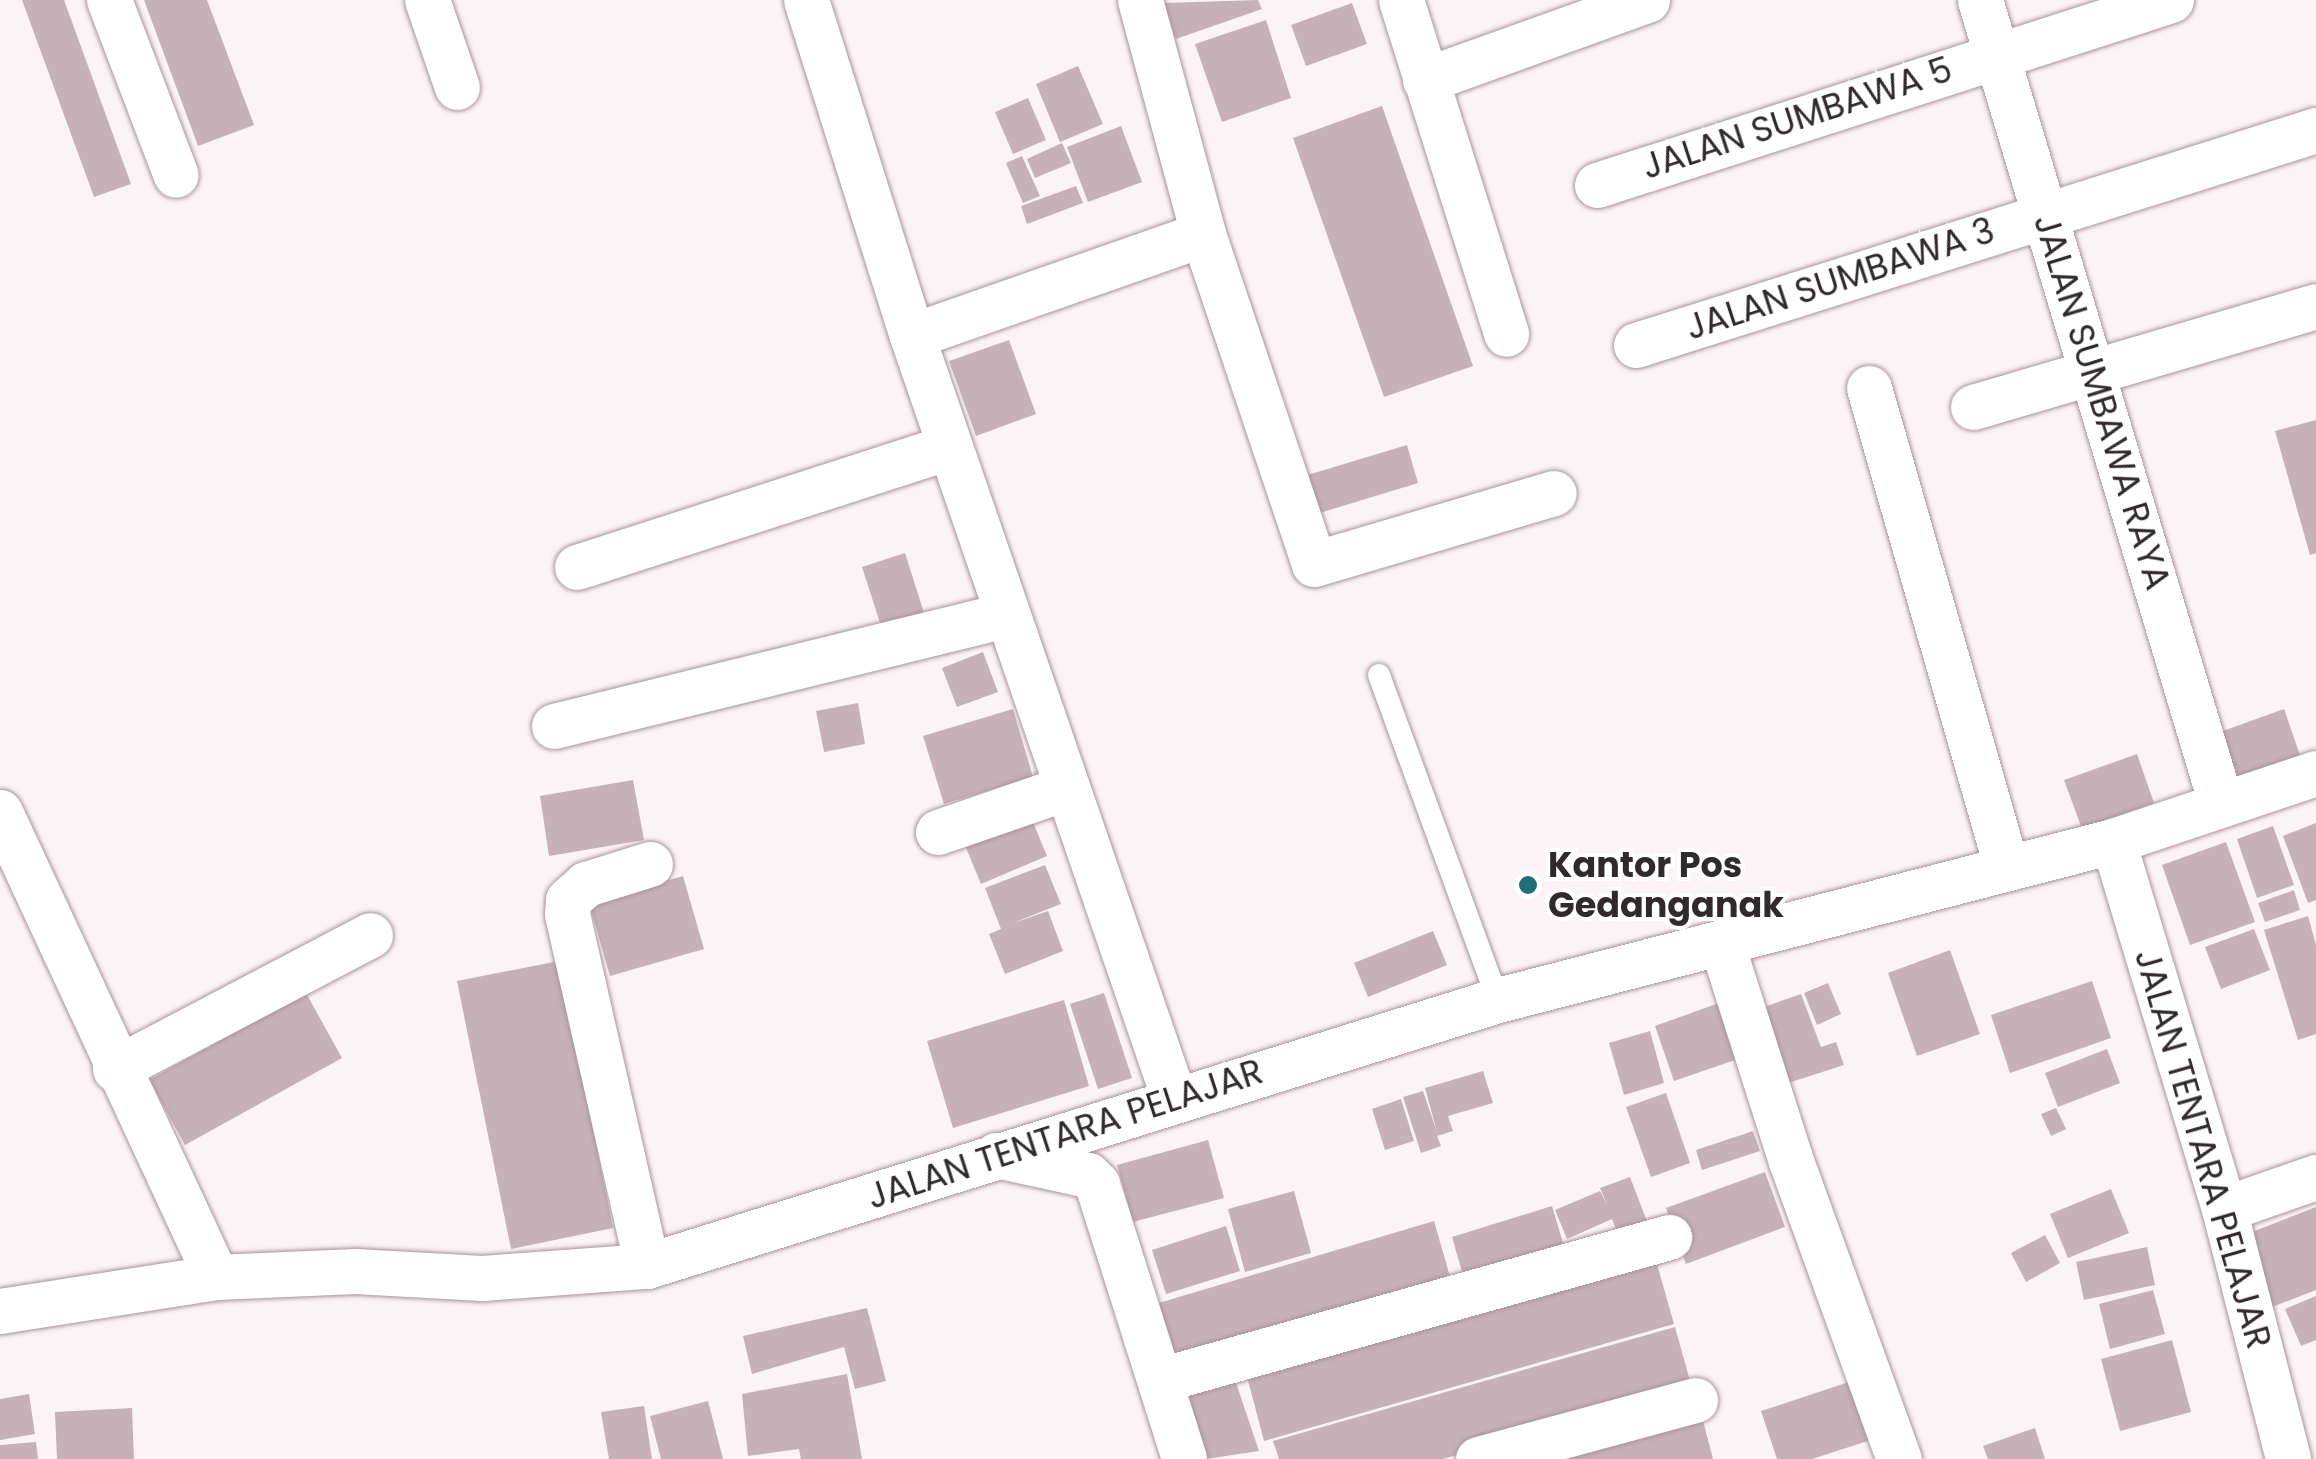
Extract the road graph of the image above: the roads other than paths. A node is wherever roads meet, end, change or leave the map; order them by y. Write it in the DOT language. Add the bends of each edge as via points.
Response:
graph roads {
  1 [pos="110,0"];
  2 [pos="427,0"];
  3 [pos="806,0"];
  4 [pos="1140,0"];
  5 [pos="1401,0"];
  6 [pos="1647,0"];
  7 [pos="1980,0"];
  8 [pos="2170,0"];
  9 [pos="1996,52"];
  10 [pos="1425,80"];
  11 [pos="457,87"];
  12 [pos="2316,130"];
  13 [pos="176,176"];
  14 [pos="1597,184"];
  15 [pos="2044,213"];
  16 [pos="1202,234"];
  17 [pos="2316,306"];
  18 [pos="1506,334"];
  19 [pos="912,336"];
  20 [pos="1636,345"];
  21 [pos="2095,368"];
  22 [pos="1869,388"];
  23 [pos="1973,407"];
  24 [pos="948,447"];
  25 [pos="1554,493"];
  26 [pos="577,566"];
  27 [pos="1006,615"];
  28 [pos="1378,675"];
  29 [pos="554,726"];
  30 [pos="2316,773"];
  31 [pos="1066,788"];
  32 [pos="2221,804"];
  33 [pos="0,812"];
  34 [pos="938,832"];
  35 [pos="2112,841"];
  36 [pos="650,864"];
  37 [pos="2006,867"];
  38 [pos="370,935"];
  39 [pos="1722,945"];
  40 [pos="1498,1000"];
  41 [pos="115,1069"];
  42 [pos="1174,1098"];
  43 [pos="994,1154"];
  44 [pos="2316,1177"];
  45 [pos="2224,1210"];
  46 [pos="1669,1237"];
  47 [pos="647,1266"];
  48 [pos="216,1278"];
  49 [pos="0,1311"];
  50 [pos="1160,1380"];
  51 [pos="1694,1400"];
  52 [pos="1184,1459"];
  53 [pos="1478,1459"];
  54 [pos="1899,1459"];
  55 [pos="2288,1459"];
  1 -- 13 [label="street"];
  2 -- 11 [label="street"];
  3 -- 19 [label="street"];
  4 -- 16 [label="street"];
  5 -- 10 [label="street"];
  6 -- 10 [label="street"];
  7 -- 9 [label="street, JALAN SUMBAWA RAYA"];
  8 -- 9 [label="street, JALAN SUMBAWA 5"];
  9 -- 14 [label="street, JALAN SUMBAWA 5"];
  9 -- 15 [label="street, JALAN SUMBAWA RAYA"];
  10 -- 18 [label="street"];
  12 -- 15 [label="street, JALAN SUMBAWA 3"];
  15 -- 20 [label="street, JALAN SUMBAWA 3"];
  15 -- 21 [label="street, JALAN SUMBAWA RAYA"];
  16 -- 19 [label="street"];
  16 -- 25 [label="street" via="1314,564"];
  17 -- 21 [label="street"];
  19 -- 24 [label="street"];
  21 -- 23 [label="street"];
  21 -- 32 [label="street, JALAN SUMBAWA RAYA"];
  22 -- 37 [label="street"];
  24 -- 26 [label="street"];
  24 -- 27 [label="street"];
  27 -- 29 [label="street"];
  27 -- 31 [label="street"];
  28 -- 40 [label="lane"];
  30 -- 32 [label="street, JALAN TENTARA PELAJAR"];
  31 -- 34 [label="street"];
  31 -- 42 [label="street"];
  32 -- 35 [label="street, JALAN TENTARA PELAJAR"];
  33 -- 41 [label="street"];
  35 -- 37 [label="street, JALAN TENTARA PELAJAR"];
  35 -- 45 [label="street, JALAN TENTARA PELAJAR"];
  36 -- 47 [label="street" via="586,884 568,900 567,914"];
  37 -- 39 [label="street, JALAN TENTARA PELAJAR"];
  38 -- 41 [label="street"];
  39 -- 40 [label="street, JALAN TENTARA PELAJAR"];
  39 -- 54 [label="street" via="1791,1161"];
  40 -- 42 [label="street, JALAN TENTARA PELAJAR"];
  41 -- 48 [label="street"];
  42 -- 43 [label="street, JALAN TENTARA PELAJAR"];
  43 -- 47 [label="street, JALAN TENTARA PELAJAR"];
  43 -- 50 [label="street" via="1098,1184"];
  44 -- 45 [label="street"];
  45 -- 55 [label="street, JALAN TENTARA PELAJAR"];
  46 -- 50 [label="street"];
  47 -- 48 [label="street, JALAN TENTARA PELAJAR" via="482,1278 355,1271"];
  48 -- 49 [label="street, JALAN TENTARA PELAJAR"];
  50 -- 52 [label="street"];
  51 -- 53 [label="street"];
}
